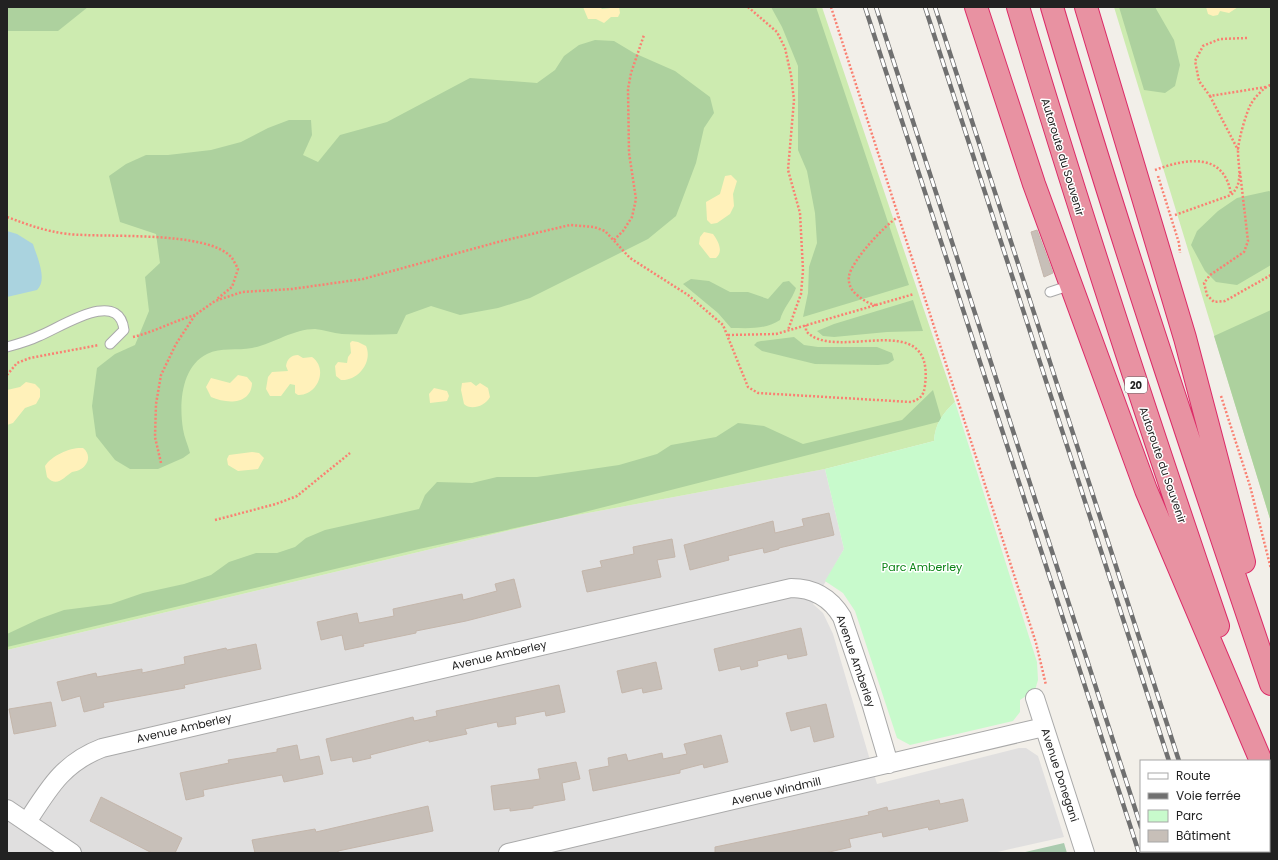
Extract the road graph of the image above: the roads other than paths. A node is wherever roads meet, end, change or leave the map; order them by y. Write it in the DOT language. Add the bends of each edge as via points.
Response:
graph roads {
  1 [pos="976,7"];
  2 [pos="1018,7"];
  3 [pos="1052,7"];
  4 [pos="1086,7"];
  5 [pos="1071,285"];
  6 [pos="1050,292"];
  7 [pos="110,344"];
  8 [pos="7,347"];
  9 [pos="1271,665"];
  10 [pos="1271,684"];
  11 [pos="1035,698"];
  12 [pos="1044,727"];
  13 [pos="1263,760"];
  14 [pos="1263,760"];
  15 [pos="889,764"];
  16 [pos="7,809"];
  17 [pos="27,822"];
  18 [pos="72,853"];
  19 [pos="508,853"];
  20 [pos="1085,853"];
  1 -- 5 [label="highway" via="1029,170"];
  2 -- 14 [label="highway, Autoroute du Souvenir / 20" via="1130,367"];
  3 -- 10 [label="highway" via="1091,140 1165,372"];
  4 -- 9 [label="highway" via="1185,338"];
  5 -- 6 [label="lane"];
  5 -- 13 [label="highway" via="1146,490"];
  7 -- 8 [label="lane" via="124,330 123,321 116,313 105,310 87,313 39,336"];
  11 -- 12 [label="street, Avenue Donegani"];
  12 -- 15 [label="street, Avenue Windmill"];
  12 -- 20 [label="street, Avenue Donegani"];
  15 -- 17 [label="street, Avenue Amberley" via="842,617 831,602 816,592 791,588 102,748 79,758 61,773 46,791"];
  15 -- 19 [label="street, Avenue Windmill"];
  16 -- 17 [label="street"];
  17 -- 18 [label="street"];
}
